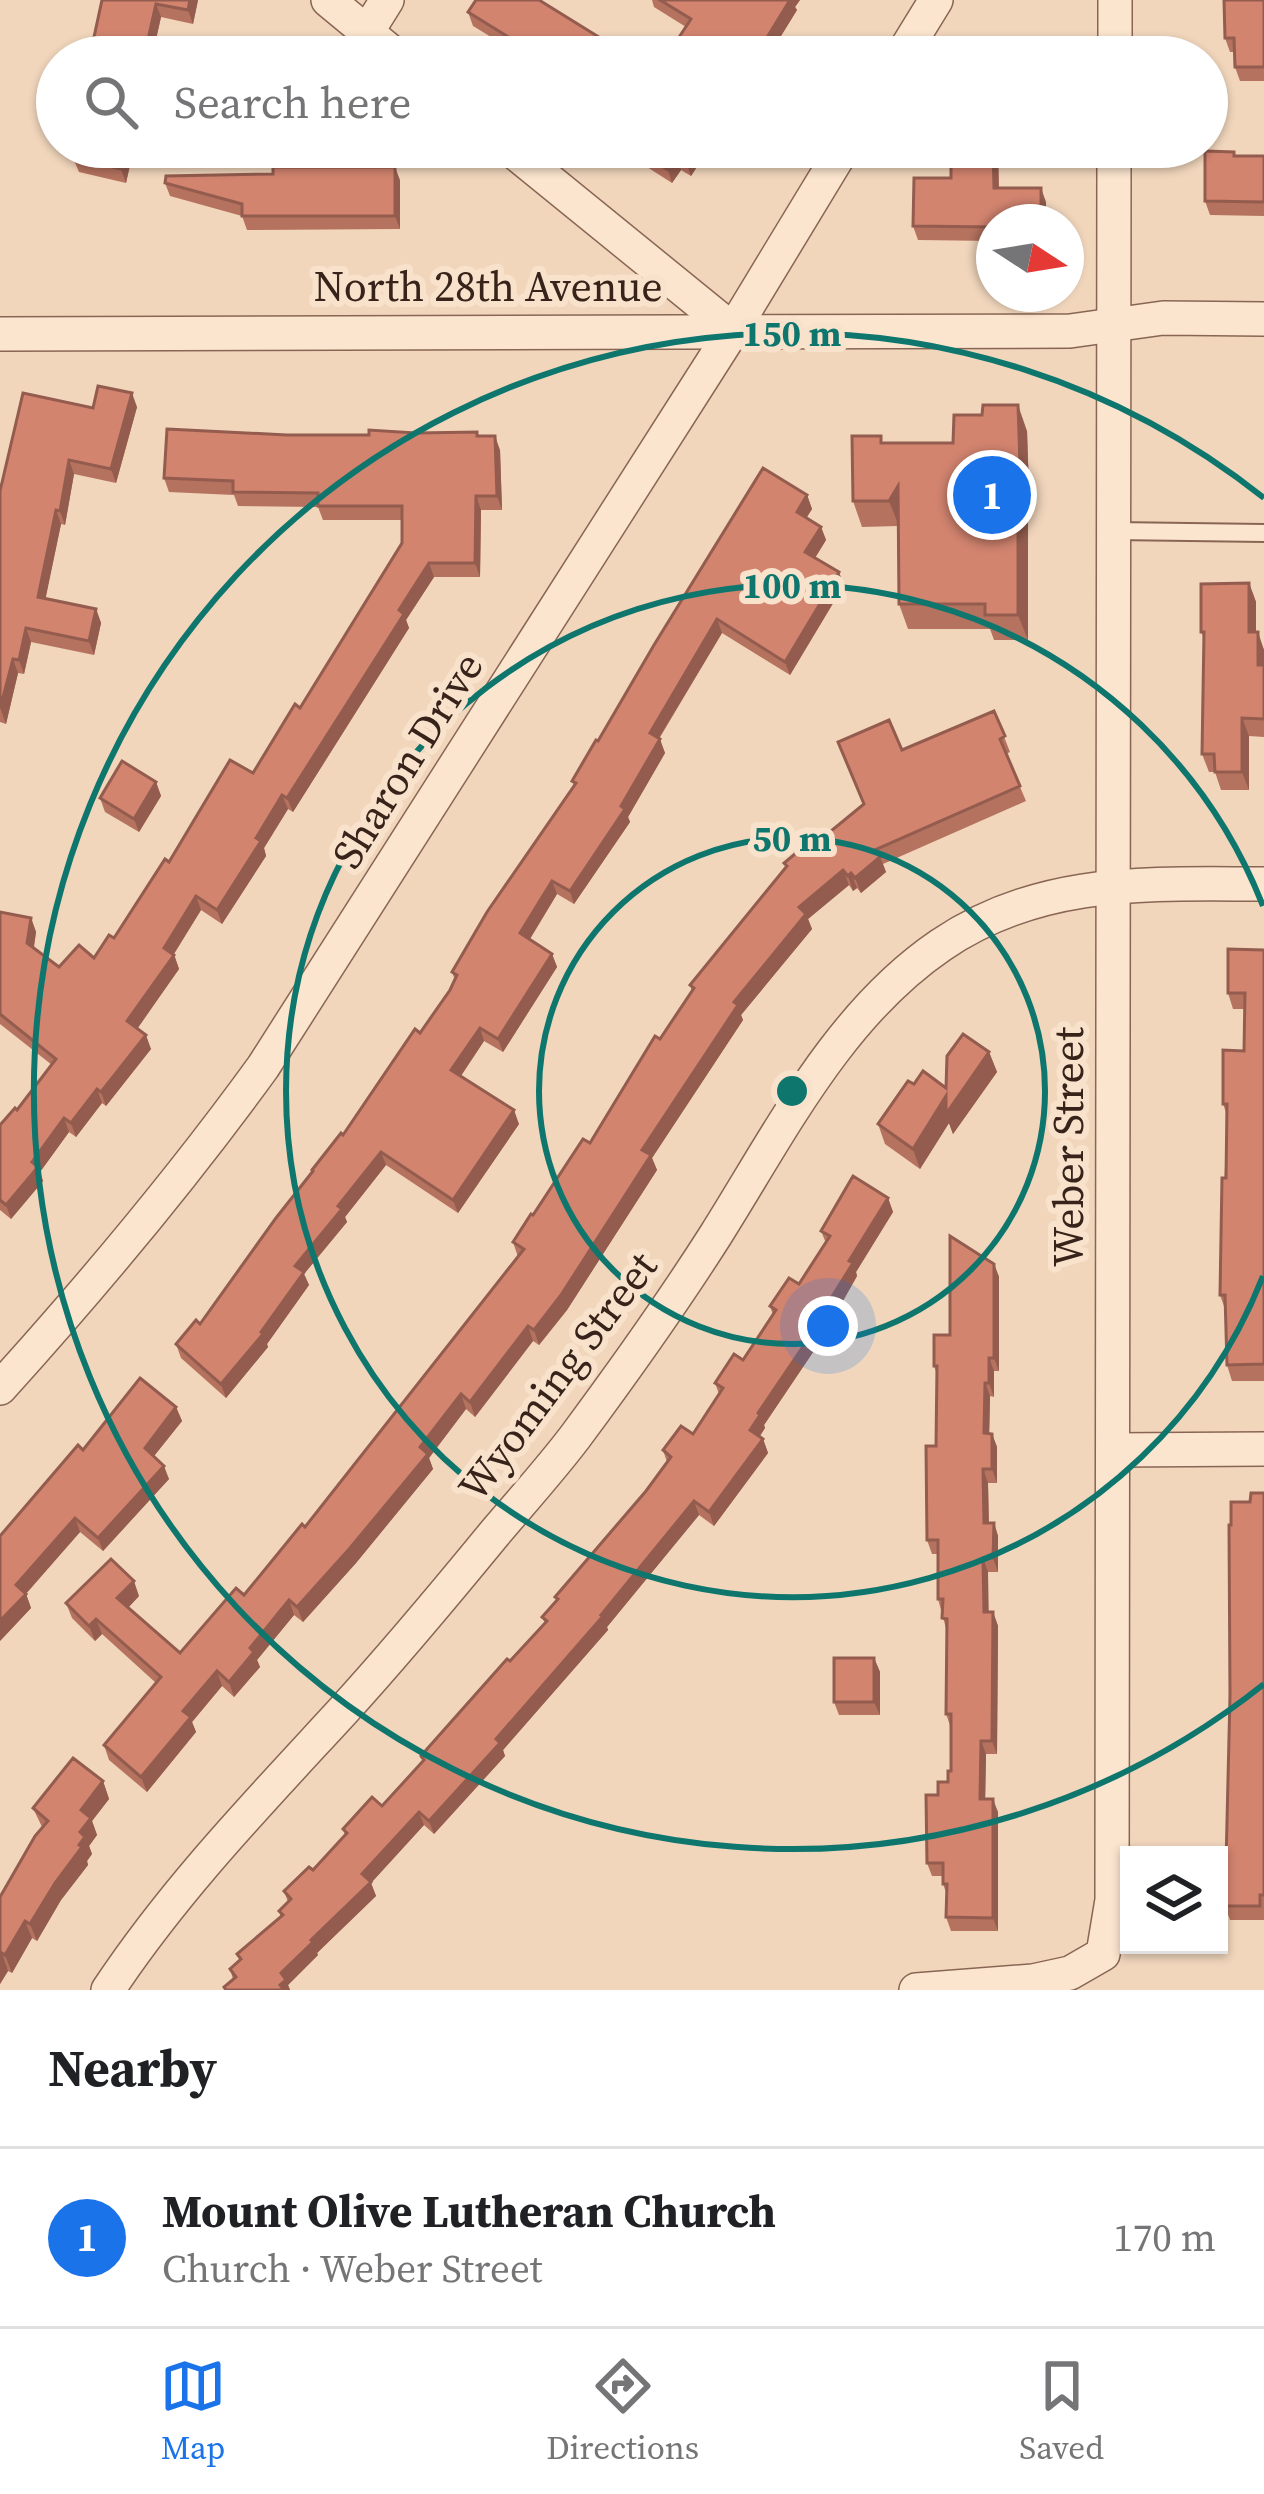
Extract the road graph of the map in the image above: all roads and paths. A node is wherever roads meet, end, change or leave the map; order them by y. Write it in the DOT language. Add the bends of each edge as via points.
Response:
graph roads {
  1 [pos="328,0"];
  2 [pos="387,0"];
  3 [pos="936,0"];
  4 [pos="1115,0"];
  5 [pos="367,32"];
  6 [pos="372,36"];
  7 [pos="914,36"];
  8 [pos="1114,36"];
  9 [pos="534,168"];
  10 [pos="831,168"];
  11 [pos="1114,168"];
  12 [pos="1264,319"];
  13 [pos="1114,325"];
  14 [pos="733,330"];
  15 [pos="0,334"];
  16 [pos="1114,531"];
  17 [pos="1264,532"];
  18 [pos="1264,884"];
  19 [pos="1113,887"];
  20 [pos="0,1388"];
  21 [pos="1264,1449"];
  22 [pos="1114,1450"];
  23 [pos="108,1990"];
  24 [pos="916,1990"];
  1 -- 5 [label="street"];
  2 -- 5 [label="street"];
  3 -- 7 [label="street"];
  4 -- 8 [label="street"];
  5 -- 6 [label="street"];
  9 -- 14 [label="street"];
  10 -- 14 [label="street, Sharon Drive"];
  11 -- 13 [label="street, Weber Street"];
  12 -- 13 [label="street, North 28th Avenue"];
  13 -- 14 [label="street, North 28th Avenue"];
  13 -- 16 [label="street, Weber Street"];
  14 -- 15 [label="street, North 28th Avenue"];
  14 -- 20 [label="street, Sharon Drive" via="263,1067 86,1294"];
  16 -- 17 [label="lane"];
  16 -- 19 [label="street, Weber Street"];
  18 -- 19 [label="street, Wyoming Street"];
  19 -- 22 [label="street, Weber Street"];
  19 -- 23 [label="street, Wyoming Street" via="1069,891 972,926 878,998 820,1069 688,1279 573,1439 397,1653 206,1860"];
  21 -- 22 [label="street"];
  22 -- 24 [label="street, Weber Street" via="1112,1900 1103,1954 1033,1981"];
}
